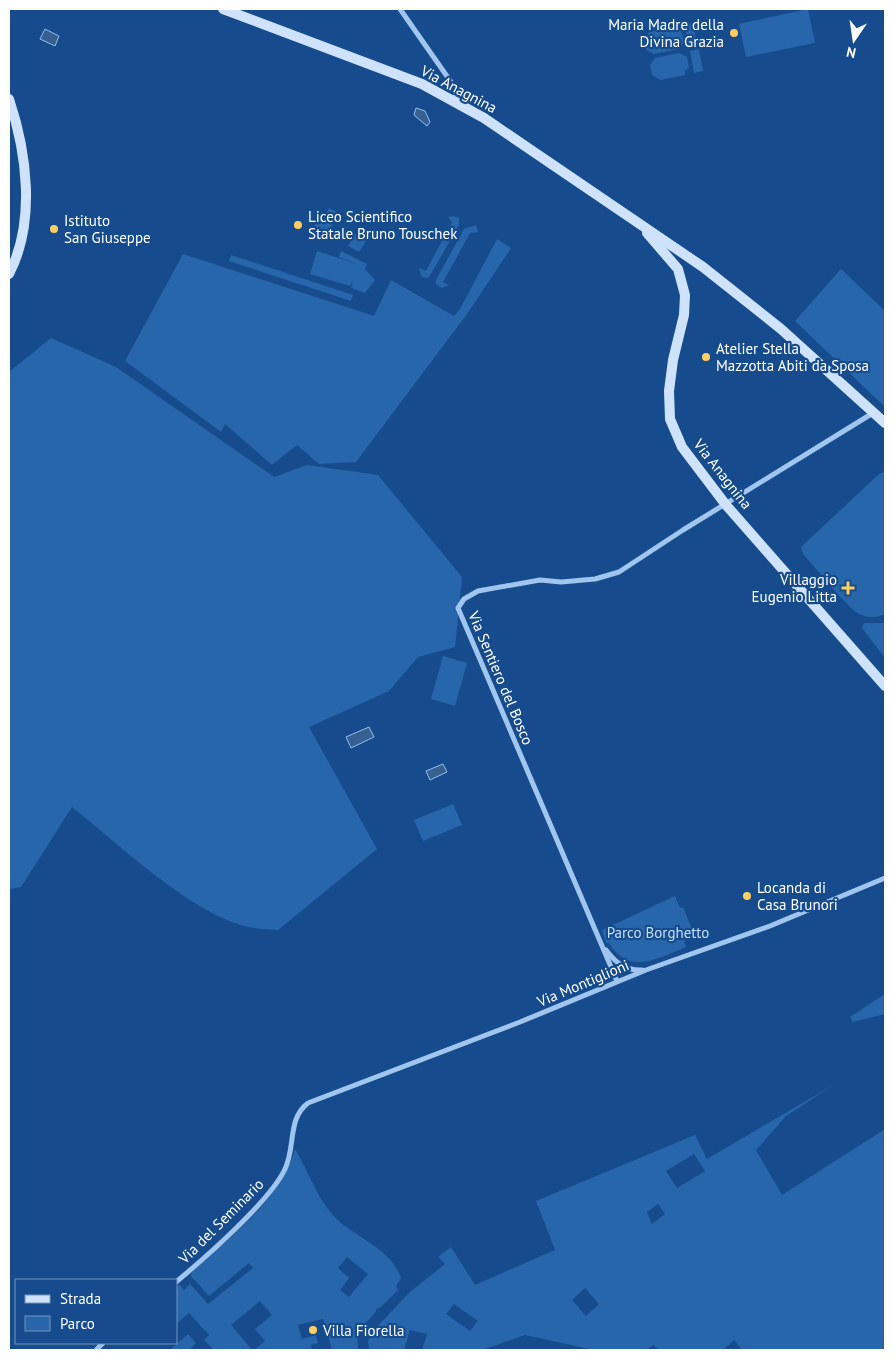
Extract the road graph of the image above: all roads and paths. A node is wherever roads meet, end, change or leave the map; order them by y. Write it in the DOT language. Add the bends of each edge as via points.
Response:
graph roads {
  1 [pos="223,9"];
  2 [pos="400,9"];
  3 [pos="9,99"];
  4 [pos="460,103"];
  5 [pos="635,220"];
  6 [pos="703,267"];
  7 [pos="678,268"];
  8 [pos="9,274"];
  9 [pos="874,412"];
  10 [pos="885,423"];
  11 [pos="726,505"];
  12 [pos="885,686"];
  13 [pos="885,878"];
  14 [pos="601,943"];
  15 [pos="646,970"];
  16 [pos="617,982"];
  17 [pos="296,1118"];
  18 [pos="178,1280"];
  1 -- 4 [label="main road, Via Anagnina" via="422,84"];
  2 -- 4 [label="street" via="451,82"];
  3 -- 8 [label="main road" via="26,169 24,219 15,263"];
  4 -- 5 [label="main road, Via Anagnina"];
  5 -- 6 [label="main road, Via Anagnina"];
  5 -- 7 [label="main road, Via Anagnina"];
  6 -- 7 [label="main road" via="688,264"];
  6 -- 9 [label="main road, Via Anagnina" via="781,329"];
  7 -- 11 [label="main road, Via Anagnina" via="685,302 669,391 670,419 682,447"];
  9 -- 10 [label="main road, Via Anagnina"];
  9 -- 11 [label="street, Via Sentiero del Bosco"];
  11 -- 12 [label="main road, Via Anagnina"];
  11 -- 14 [label="street, Via Sentiero del Bosco" via="618,572 596,580 540,580 478,591 464,599 458,608"];
  13 -- 15 [label="street, Via Montiglioni" via="770,926"];
  14 -- 15 [label="street, Via Sentiero del Bosco" via="614,961 632,970"];
  14 -- 16 [label="street, Via Sentiero del Bosco"];
  15 -- 16 [label="street, Via Montiglioni"];
  16 -- 17 [label="street, Via Montiglioni" via="308,1103 299,1110"];
  17 -- 18 [label="street, Via del Seminario" via="285,1169 275,1183 243,1220"];
}
